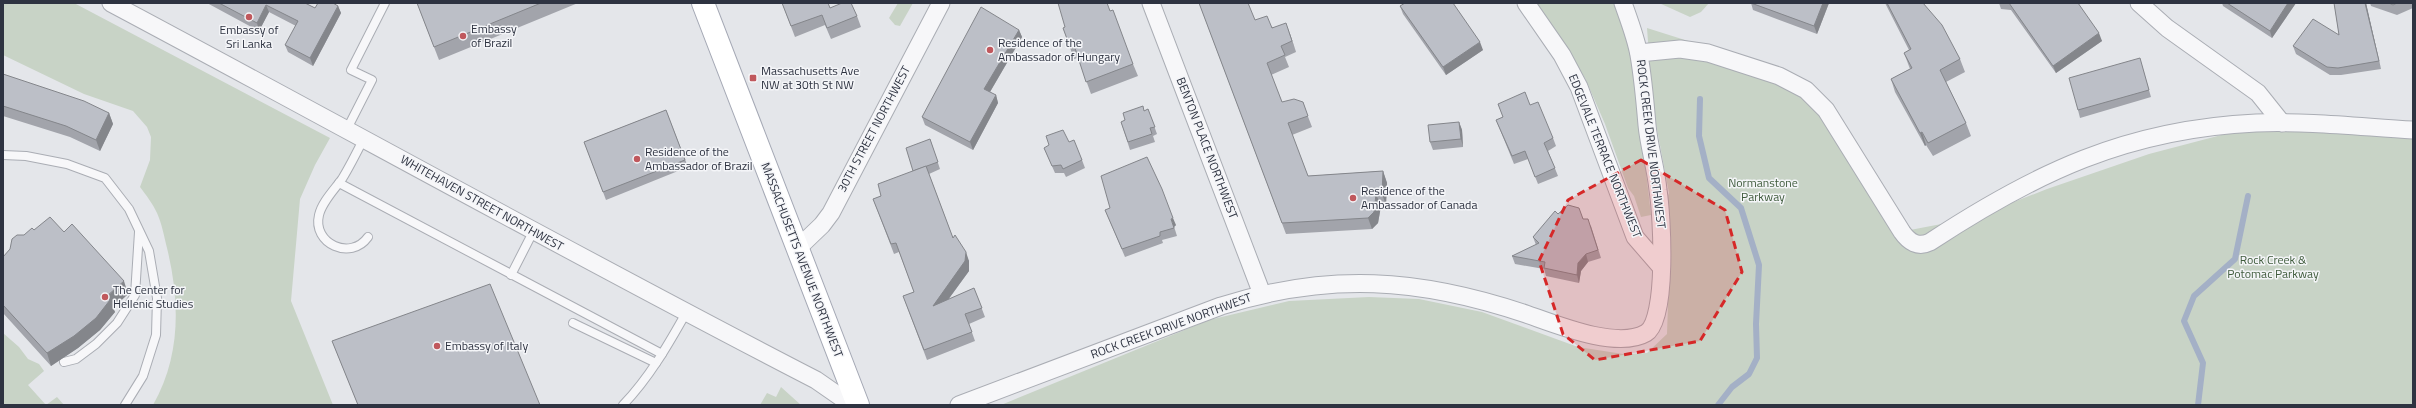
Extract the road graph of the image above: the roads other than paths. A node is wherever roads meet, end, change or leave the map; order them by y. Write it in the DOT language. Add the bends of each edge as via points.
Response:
graph roads {
  1 [pos="111,3"];
  2 [pos="385,3"];
  3 [pos="703,3"];
  4 [pos="941,3"];
  5 [pos="1151,3"];
  6 [pos="1526,3"];
  7 [pos="1624,3"];
  8 [pos="2139,3"];
  9 [pos="1639,53"];
  10 [pos="2282,123"];
  11 [pos="348,129"];
  12 [pos="2413,130"];
  13 [pos="364,138"];
  14 [pos="3,155"];
  15 [pos="339,183"];
  16 [pos="139,230"];
  17 [pos="533,232"];
  18 [pos="368,237"];
  19 [pos="798,248"];
  20 [pos="1661,267"];
  21 [pos="511,275"];
  22 [pos="1262,294"];
  23 [pos="686,313"];
  24 [pos="573,323"];
  25 [pos="662,354"];
  26 [pos="64,362"];
  27 [pos="656,362"];
  28 [pos="125,405"];
  29 [pos="623,405"];
  30 [pos="852,405"];
  31 [pos="858,405"];
  32 [pos="959,405"];
  1 -- 11 [label="street, WHITEHAVEN STREET NORTHWEST"];
  2 -- 11 [label="lane" via="351,70 372,80"];
  3 -- 19 [label="main road, MASSACHUSETTS AVENUE NORTHWEST"];
  4 -- 19 [label="street, 30TH STREET NORTHWEST" via="831,213"];
  5 -- 22 [label="street, BENTON PLACE NORTHWEST"];
  6 -- 20 [label="street, EDGEVALE TERRACE NORTHWEST" via="1562,55 1579,87 1635,237"];
  7 -- 9 [label="street"];
  8 -- 10 [label="street" via="2167,28 2258,93"];
  9 -- 10 [label="street, ROCK CREEK DRIVE NORTHWEST" via="1670,49 1708,53 1779,76 1806,90 1826,110 1902,232 1910,242 1919,245 1930,242 2026,184 2090,156 2141,140 2194,130"];
  9 -- 20 [label="street, ROCK CREEK DRIVE NORTHWEST" via="1658,189 1662,234"];
  10 -- 12 [label="street, ROCK CREEK DRIVE NORTHWEST"];
  11 -- 13 [label="street, WHITEHAVEN STREET NORTHWEST"];
  13 -- 15 [label="lane"];
  13 -- 17 [label="street, WHITEHAVEN STREET NORTHWEST"];
  14 -- 16 [label="lane" via="26,156 67,164 105,178 129,210"];
  15 -- 18 [label="lane" via="322,206 318,229 324,240 337,248 358,247"];
  15 -- 21 [label="lane"];
  16 -- 26 [label="lane" via="135,295 116,323 96,344 76,358"];
  16 -- 28 [label="lane" via="148,251 157,298 156,335 143,376"];
  17 -- 21 [label="lane"];
  17 -- 23 [label="street, WHITEHAVEN STREET NORTHWEST"];
  19 -- 31 [label="main road, MASSACHUSETTS AVENUE NORTHWEST"];
  20 -- 22 [label="street, ROCK CREEK DRIVE NORTHWEST" via="1659,309 1654,326 1642,335 1618,338 1582,332 1474,298 1401,284 1330,284"];
  21 -- 25 [label="lane"];
  22 -- 32 [label="street, ROCK CREEK DRIVE NORTHWEST" via="1221,306"];
  23 -- 25 [label="lane"];
  23 -- 30 [label="street, WHITEHAVEN STREET NORTHWEST" via="816,380"];
  24 -- 27 [label="lane"];
  25 -- 27 [label="lane"];
  27 -- 29 [label="lane" via="636,392"];
}
